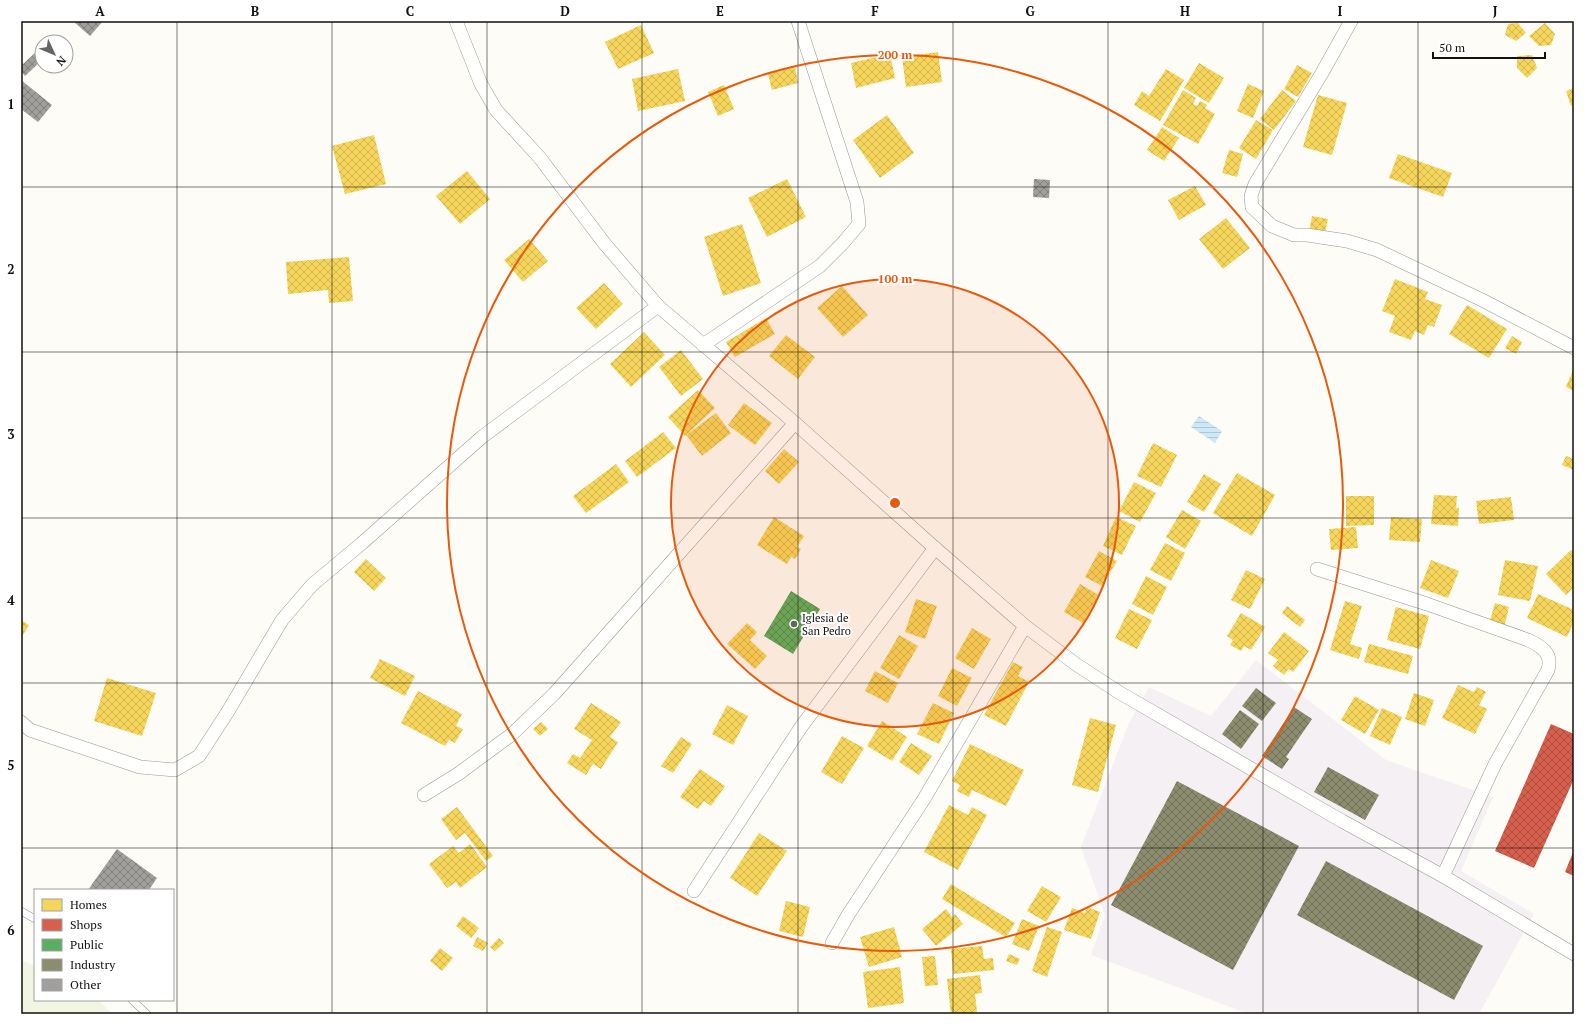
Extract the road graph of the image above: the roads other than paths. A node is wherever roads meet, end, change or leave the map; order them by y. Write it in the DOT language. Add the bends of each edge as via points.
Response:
graph roads {
  1 [pos="456,21"];
  2 [pos="798,21"];
  3 [pos="1351,21"];
  4 [pos="658,306"];
  5 [pos="703,345"];
  6 [pos="1574,348"];
  7 [pos="795,423"];
  8 [pos="935,548"];
  9 [pos="1317,569"];
  10 [pos="1025,626"];
  11 [pos="21,722"];
  12 [pos="424,795"];
  13 [pos="1443,876"];
  14 [pos="694,891"];
  15 [pos="21,911"];
  16 [pos="34,918"];
  17 [pos="832,943"];
  18 [pos="1574,954"];
  19 [pos="133,1001"];
  20 [pos="146,1014"];
  1 -- 4 [label="street" via="481,84 496,110 540,158 604,243"];
  2 -- 5 [label="street" via="857,202 859,224 820,266"];
  3 -- 6 [label="street" via="1255,184 1251,196 1252,207 1272,226 1294,235 1346,241 1377,250"];
  4 -- 5 [label="street"];
  4 -- 11 [label="street" via="482,438 312,585 282,620 199,756 175,770 140,767 30,730"];
  5 -- 7 [label="street"];
  7 -- 8 [label="street"];
  7 -- 12 [label="street" via="554,694 512,735"];
  8 -- 10 [label="street"];
  8 -- 14 [label="street" via="801,728"];
  9 -- 13 [label="street" via="1528,640 1546,651 1549,658 1548,670 1495,764"];
  10 -- 13 [label="street" via="1077,666 1120,693"];
  10 -- 17 [label="street" via="924,799"];
  13 -- 18 [label="street"];
  15 -- 16 [label="lane"];
  19 -- 20 [label="lane"];
}
